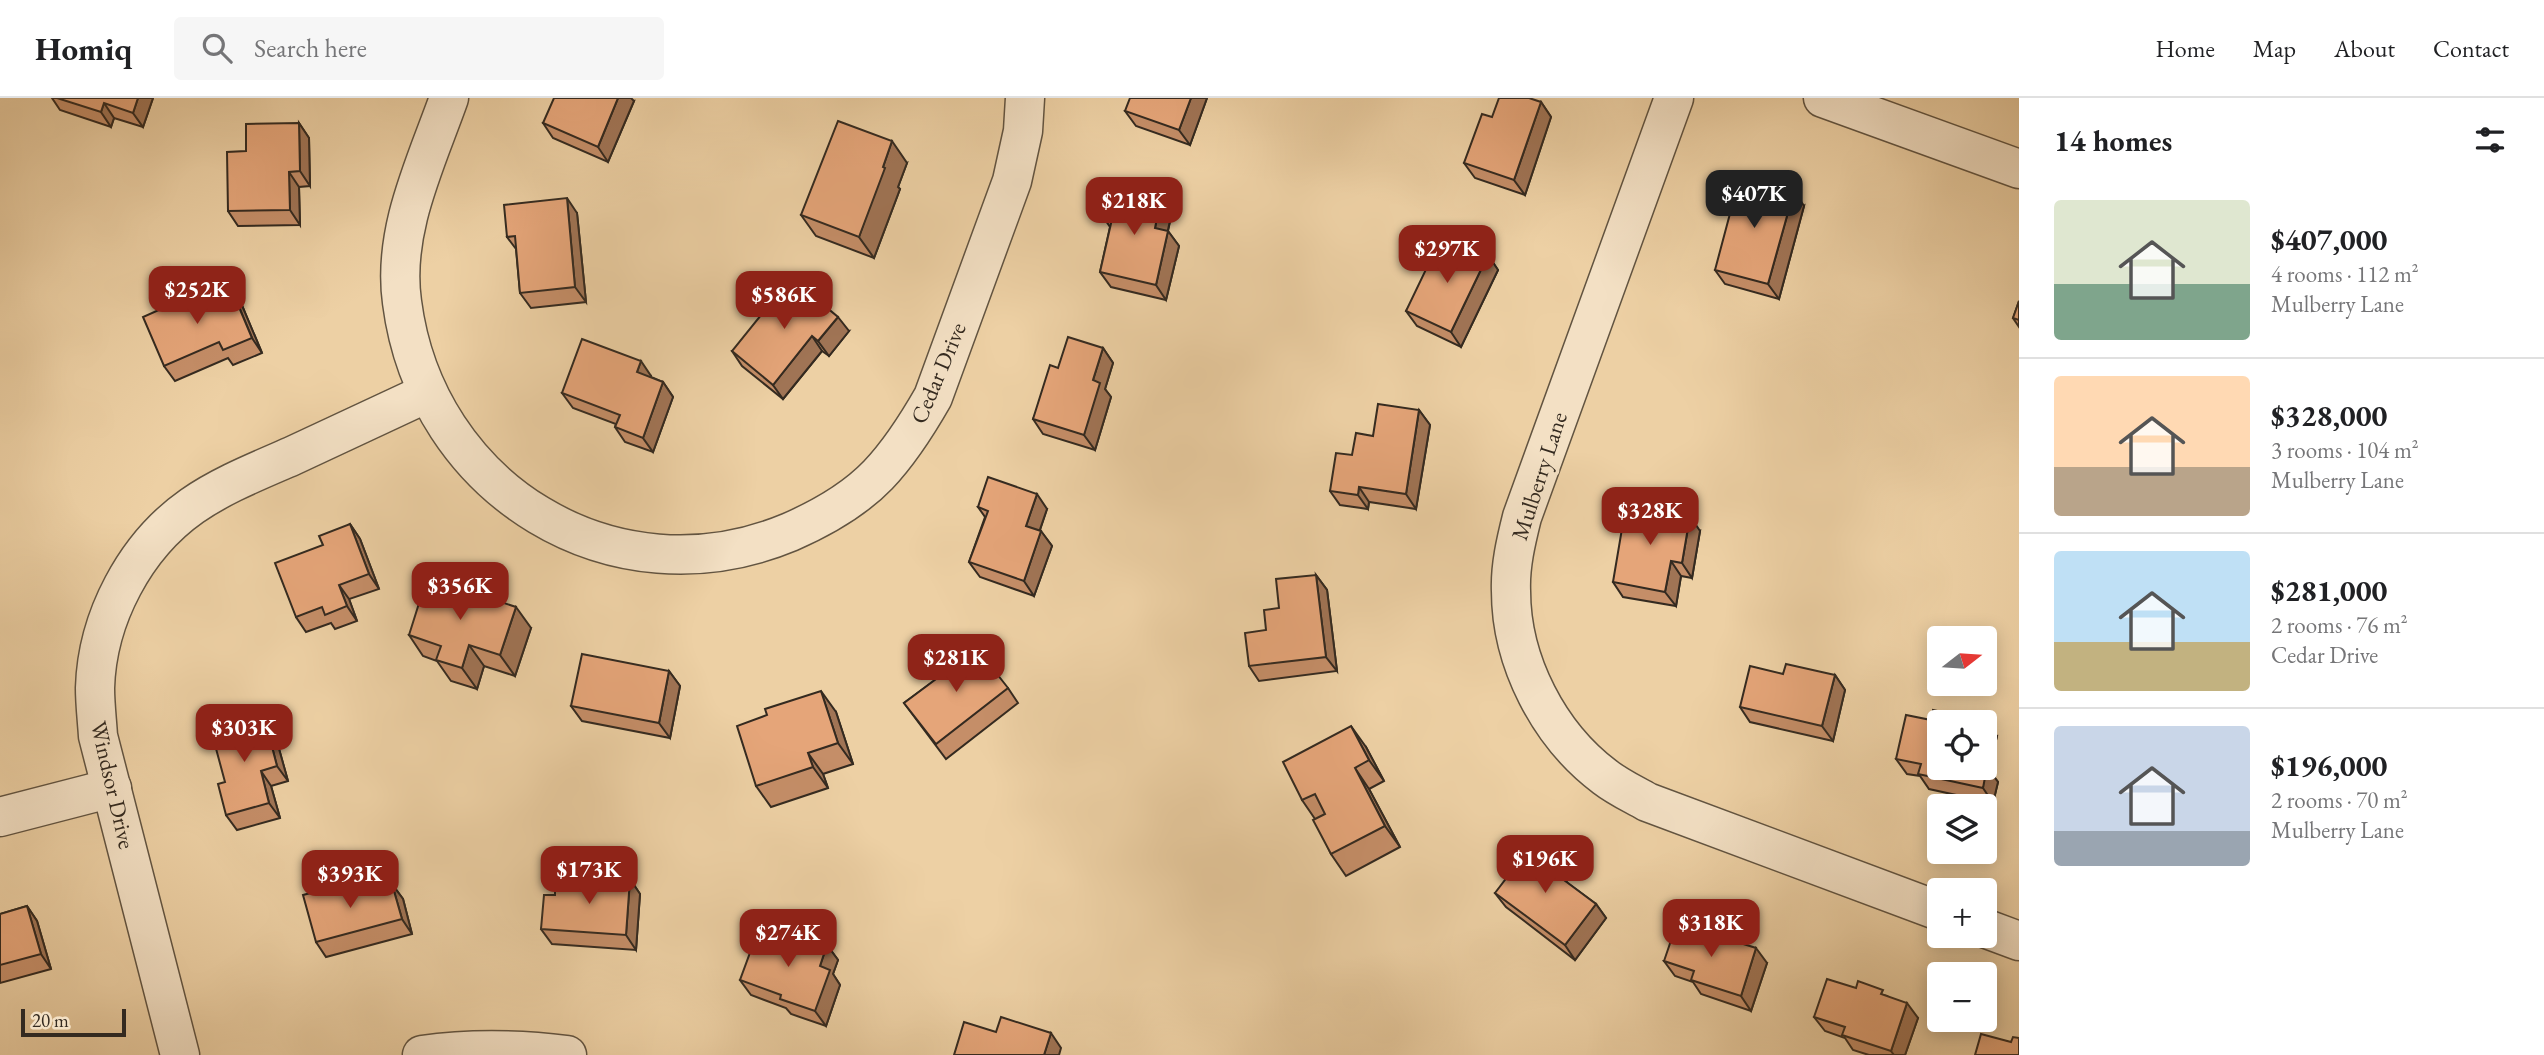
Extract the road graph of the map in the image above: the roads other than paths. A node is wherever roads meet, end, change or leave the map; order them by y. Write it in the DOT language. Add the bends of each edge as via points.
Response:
graph roads {
  1 [pos="449,98"];
  2 [pos="1025,98"];
  3 [pos="1674,98"];
  4 [pos="1823,98"];
  5 [pos="2019,169"];
  6 [pos="427,393"];
  7 [pos="112,788"];
  8 [pos="0,817"];
  9 [pos="1927,907"];
  10 [pos="1997,933"];
  11 [pos="2019,941"];
  12 [pos="180,1055"];
  13 [pos="422,1055"];
  14 [pos="567,1055"];
  1 -- 6 [label="street, Cedar Drive" via="408,214 400,265 401,301 411,349"];
  2 -- 6 [label="street, Cedar Drive" via="1012,180 933,397 914,431 878,475 817,521 764,543 727,551 687,555 609,546 555,525 505,493 452,437"];
  3 -- 9 [label="street, Mulberry Lane" via="1522,517 1510,590 1526,671 1548,716 1568,743 1605,777 1647,802"];
  4 -- 5 [label="street"];
  6 -- 7 [label="street, Windsor Drive" via="226,486 167,527 136,564 112,607 95,687 98,736"];
  7 -- 8 [label="street"];
  7 -- 12 [label="street, Windsor Drive"];
  10 -- 11 [label="street"];
  13 -- 14 [label="street" via="526,1050"];
}
